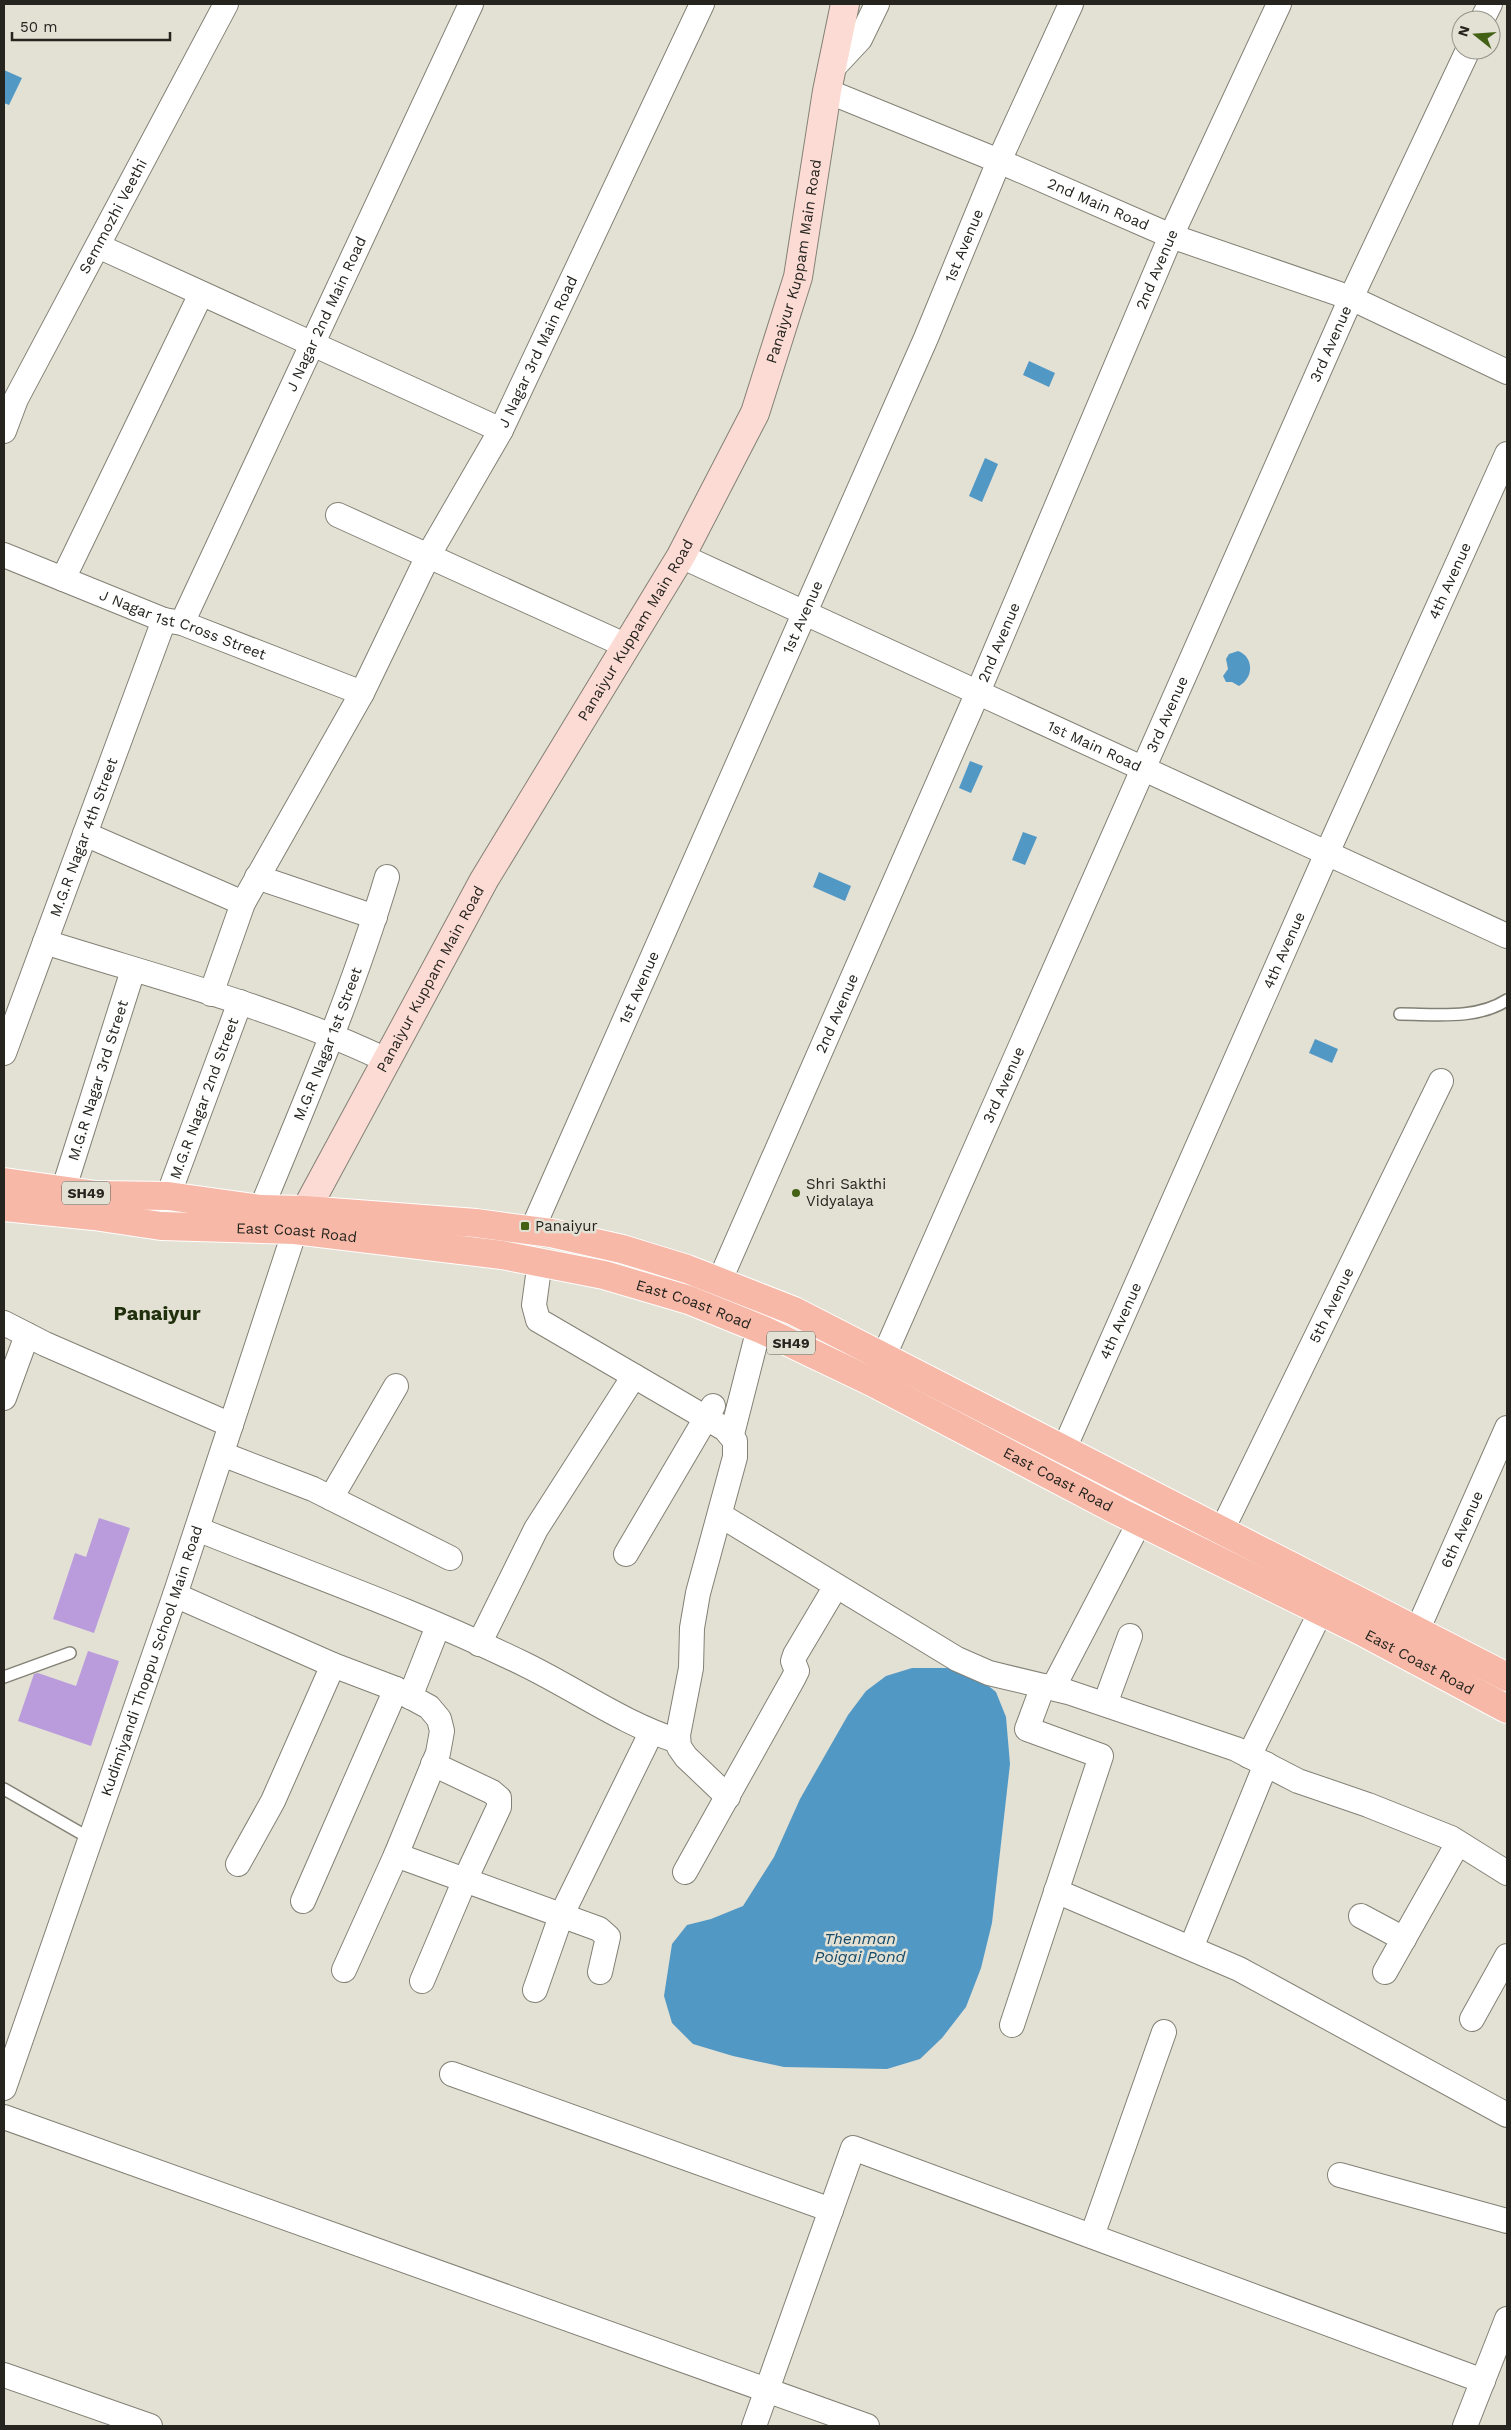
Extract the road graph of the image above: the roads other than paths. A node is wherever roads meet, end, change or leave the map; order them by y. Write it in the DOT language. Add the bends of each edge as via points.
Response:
graph roads {
  1 [pos="226,4"];
  2 [pos="471,4"];
  3 [pos="702,4"];
  4 [pos="845,4"];
  5 [pos="877,4"];
  6 [pos="1071,4"];
  7 [pos="1280,4"];
  8 [pos="1463,60"];
  9 [pos="830,79"];
  10 [pos="999,161"];
  11 [pos="1171,236"];
  12 [pos="98,246"];
  13 [pos="201,294"];
  14 [pos="1352,298"];
  15 [pos="312,345"];
  16 [pos="1507,372"];
  17 [pos="502,430"];
  18 [pos="4,431"];
  19 [pos="1507,454"];
  20 [pos="338,515"];
  21 [pos="4,555"];
  22 [pos="428,556"];
  23 [pos="681,556"];
  24 [pos="63,579"];
  25 [pos="804,612"];
  26 [pos="173,622"];
  27 [pos="627,646"];
  28 [pos="978,692"];
  29 [pos="362,693"];
  30 [pos="1144,769"];
  31 [pos="85,834"];
  32 [pos="1327,853"];
  33 [pos="257,877"];
  34 [pos="387,877"];
  35 [pos="243,903"];
  36 [pos="375,917"];
  37 [pos="1505,929"];
  38 [pos="45,942"];
  39 [pos="133,970"];
  40 [pos="210,994"];
  41 [pos="1507,1000"];
  42 [pos="240,1002"];
  43 [pos="1400,1014"];
  44 [pos="333,1034"];
  45 [pos="4,1053"];
  46 [pos="386,1060"];
  47 [pos="1441,1081"];
  48 [pos="4,1182"];
  49 [pos="63,1190"];
  50 [pos="168,1196"];
  51 [pos="4,1207"];
  52 [pos="261,1209"];
  53 [pos="300,1220"];
  54 [pos="532,1230"];
  55 [pos="540,1261"];
  56 [pos="720,1280"];
  57 [pos="4,1323"];
  58 [pos="759,1328"];
  59 [pos="28,1336"];
  60 [pos="884,1356"];
  61 [pos="634,1376"];
  62 [pos="872,1382"];
  63 [pos="396,1386"];
  64 [pos="4,1398"];
  65 [pos="709,1412"];
  66 [pos="231,1425"];
  67 [pos="1507,1428"];
  68 [pos="732,1434"];
  69 [pos="1064,1449"];
  70 [pos="222,1454"];
  71 [pos="331,1498"];
  72 [pos="720,1515"];
  73 [pos="1140,1522"];
  74 [pos="197,1529"];
  75 [pos="1222,1530"];
  76 [pos="626,1554"];
  77 [pos="450,1558"];
  78 [pos="836,1586"];
  79 [pos="175,1595"];
  80 [pos="1321,1611"];
  81 [pos="1366,1620"];
  82 [pos="438,1626"];
  83 [pos="1417,1631"];
  84 [pos="1130,1636"];
  85 [pos="479,1644"];
  86 [pos="70,1653"];
  87 [pos="334,1665"];
  88 [pos="4,1677"];
  89 [pos="1507,1677"];
  90 [pos="1048,1687"];
  91 [pos="403,1693"];
  92 [pos="1105,1704"];
  93 [pos="1507,1709"];
  94 [pos="651,1733"];
  95 [pos="678,1741"];
  96 [pos="1258,1760"];
  97 [pos="433,1764"];
  98 [pos="4,1789"];
  99 [pos="728,1797"];
  100 [pos="91,1839"];
  101 [pos="1458,1842"];
  102 [pos="396,1855"];
  103 [pos="238,1864"];
  104 [pos="685,1872"];
  105 [pos="1507,1873"];
  106 [pos="464,1882"];
  107 [pos="1056,1891"];
  108 [pos="303,1901"];
  109 [pos="561,1916"];
  110 [pos="1360,1916"];
  111 [pos="1404,1939"];
  112 [pos="1190,1948"];
  113 [pos="1507,1956"];
  114 [pos="344,1970"];
  115 [pos="600,1972"];
  116 [pos="1385,1972"];
  117 [pos="422,1981"];
  118 [pos="534,1990"];
  119 [pos="1472,2019"];
  120 [pos="1012,2025"];
  121 [pos="1164,2032"];
  122 [pos="452,2074"];
  123 [pos="4,2088"];
  124 [pos="1507,2115"];
  125 [pos="4,2117"];
  126 [pos="1340,2175"];
  127 [pos="831,2210"];
  128 [pos="1507,2221"];
  129 [pos="1092,2236"];
  130 [pos="1507,2319"];
  131 [pos="4,2375"];
  132 [pos="1483,2381"];
  133 [pos="766,2390"];
  134 [pos="150,2426"];
  135 [pos="754,2426"];
  136 [pos="867,2426"];
  137 [pos="1465,2426"];
  1 -- 12 [label="street, Semmozhi Veethi"];
  2 -- 15 [label="street, J Nagar 2nd Main Road"];
  3 -- 17 [label="street, J Nagar 3rd Main Road"];
  4 -- 9 [label="street, Panaiyur Kuppam Main Road"];
  5 -- 9 [label="street" via="860,39"];
  6 -- 10 [label="street, 1st Avenue"];
  7 -- 11 [label="street, 2nd Avenue"];
  8 -- 14 [label="street, 3rd Avenue"];
  9 -- 10 [label="street, 2nd Main Road"];
  9 -- 23 [label="street, Panaiyur Kuppam Main Road" via="798,277 755,413"];
  10 -- 11 [label="street, 2nd Main Road"];
  10 -- 25 [label="street, 1st Avenue" via="926,338"];
  11 -- 14 [label="street, 2nd Main Road"];
  11 -- 28 [label="street, 2nd Avenue"];
  12 -- 13 [label="street"];
  12 -- 18 [label="street, Semmozhi Veethi" via="16,399"];
  13 -- 15 [label="street"];
  13 -- 24 [label="street"];
  14 -- 16 [label="street, 2nd Main Road"];
  14 -- 30 [label="street, 3rd Avenue"];
  15 -- 17 [label="street"];
  15 -- 26 [label="street, J Nagar 2nd Main Road"];
  17 -- 22 [label="street, J Nagar 3rd Main Road"];
  19 -- 32 [label="street, 4th Avenue"];
  20 -- 22 [label="street"];
  21 -- 24 [label="street, J Nagar 1st Cross Street"];
  22 -- 27 [label="street"];
  22 -- 29 [label="street, J Nagar 3rd Main Road"];
  23 -- 25 [label="street, 1st Main Road"];
  23 -- 27 [label="street, Panaiyur Kuppam Main Road"];
  24 -- 26 [label="street, J Nagar 1st Cross Street"];
  25 -- 28 [label="street, 1st Main Road"];
  25 -- 54 [label="street, 1st Avenue"];
  26 -- 29 [label="street, J Nagar 1st Cross Street"];
  26 -- 31 [label="street, M.G.R Nagar 4th Street"];
  27 -- 46 [label="street, Panaiyur Kuppam Main Road" via="484,880"];
  28 -- 30 [label="street, 1st Main Road"];
  28 -- 56 [label="street, 2nd Avenue"];
  29 -- 33 [label="street, J Nagar 3rd Main Road"];
  30 -- 32 [label="street, 1st Main Road"];
  30 -- 60 [label="street, 3rd Avenue"];
  31 -- 35 [label="street"];
  31 -- 38 [label="street, M.G.R Nagar 4th Street"];
  32 -- 37 [label="street, 1st Main Road"];
  32 -- 69 [label="street, 4th Avenue"];
  33 -- 35 [label="street, J Nagar 3rd Main Road"];
  33 -- 36 [label="street"];
  34 -- 36 [label="street, M.G.R Nagar 1st Street"];
  35 -- 40 [label="street, J Nagar 3rd Main Road"];
  36 -- 44 [label="street, M.G.R Nagar 1st Street"];
  38 -- 39 [label="street"];
  38 -- 45 [label="street, M.G.R Nagar 4th Street"];
  39 -- 40 [label="street"];
  39 -- 49 [label="street, M.G.R Nagar 3rd Street"];
  40 -- 42 [label="street"];
  41 -- 43 [label="lane" via="1497,1006 1461,1014"];
  42 -- 44 [label="street"];
  42 -- 50 [label="street, M.G.R Nagar 2nd Street"];
  44 -- 46 [label="street"];
  44 -- 52 [label="street, M.G.R Nagar 1st Street"];
  46 -- 53 [label="street, Panaiyur Kuppam Main Road"];
  47 -- 75 [label="street, 5th Avenue"];
  48 -- 49 [label="main road, East Coast Road / SH49"];
  49 -- 50 [label="main road, East Coast Road / SH49" via="96,1195"];
  50 -- 52 [label="main road, East Coast Road / SH49"];
  51 -- 53 [label="main road, East Coast Road / SH49" via="161,1226"];
  52 -- 53 [label="main road, East Coast Road / SH49"];
  53 -- 54 [label="main road, East Coast Road / SH49" via="476,1224"];
  53 -- 55 [label="main road, East Coast Road / SH49"];
  53 -- 66 [label="street, Kudimiyandi Thoppu School Main Road"];
  54 -- 56 [label="main road, East Coast Road / SH49" via="622,1249"];
  55 -- 58 [label="main road, East Coast Road / SH49" via="646,1286"];
  55 -- 61 [label="street" via="534,1305 538,1320"];
  56 -- 60 [label="main road, East Coast Road / SH49" via="794,1311"];
  57 -- 59 [label="street"];
  58 -- 62 [label="main road, East Coast Road / SH49"];
  58 -- 68 [label="street"];
  59 -- 64 [label="street"];
  59 -- 66 [label="street"];
  60 -- 62 [label="street, 3rd Avenue"];
  60 -- 69 [label="main road, East Coast Road / SH49"];
  61 -- 65 [label="street"];
  61 -- 85 [label="street" via="527,1544"];
  62 -- 73 [label="main road, East Coast Road / SH49"];
  63 -- 71 [label="street"];
  65 -- 68 [label="street"];
  65 -- 76 [label="street"];
  66 -- 70 [label="street, Kudimiyandi Thoppu School Main Road"];
  67 -- 83 [label="street, 6th Avenue"];
  68 -- 72 [label="street" via="735,1457"];
  69 -- 75 [label="main road, East Coast Road / SH49"];
  70 -- 71 [label="street"];
  70 -- 74 [label="street, Kudimiyandi Thoppu School Main Road"];
  71 -- 77 [label="street"];
  72 -- 78 [label="street"];
  72 -- 95 [label="street" via="698,1593 692,1628 691,1668"];
  73 -- 80 [label="main road, East Coast Road / SH49"];
  73 -- 90 [label="street"];
  74 -- 79 [label="street, Kudimiyandi Thoppu School Main Road"];
  74 -- 82 [label="street"];
  75 -- 81 [label="main road, East Coast Road / SH49"];
  78 -- 90 [label="street" via="957,1660 988,1674"];
  78 -- 99 [label="street" via="795,1655 796,1675"];
  79 -- 87 [label="street"];
  79 -- 100 [label="street, Kudimiyandi Thoppu School Main Road"];
  80 -- 81 [label="main road, East Coast Road / SH49"];
  80 -- 96 [label="street"];
  81 -- 83 [label="main road, East Coast Road / SH49"];
  81 -- 93 [label="main road, East Coast Road / SH49"];
  82 -- 85 [label="street"];
  82 -- 91 [label="street"];
  83 -- 89 [label="main road, East Coast Road / SH49"];
  84 -- 92 [label="street"];
  85 -- 94 [label="street" via="526,1665"];
  86 -- 88 [label="lane"];
  87 -- 91 [label="street"];
  87 -- 103 [label="street" via="277,1792"];
  90 -- 92 [label="street"];
  90 -- 107 [label="street" via="1028,1729 1101,1756"];
  91 -- 97 [label="street" via="429,1707 439,1719 442,1731"];
  91 -- 108 [label="street"];
  92 -- 96 [label="street"];
  94 -- 95 [label="street"];
  94 -- 109 [label="street"];
  95 -- 99 [label="street" via="686,1757"];
  96 -- 101 [label="street" via="1305,1784 1368,1805"];
  96 -- 112 [label="street"];
  97 -- 102 [label="street"];
  97 -- 106 [label="street" via="499,1798 496,1816"];
  98 -- 100 [label="lane"];
  99 -- 104 [label="street"];
  100 -- 123 [label="street, Kudimiyandi Thoppu School Main Road"];
  101 -- 105 [label="street"];
  101 -- 111 [label="street"];
  102 -- 106 [label="street"];
  102 -- 114 [label="street"];
  106 -- 109 [label="street"];
  106 -- 117 [label="street"];
  107 -- 112 [label="street"];
  107 -- 120 [label="street"];
  109 -- 115 [label="street" via="599,1930 608,1937"];
  109 -- 118 [label="street"];
  110 -- 111 [label="street"];
  111 -- 116 [label="street"];
  112 -- 124 [label="street" via="1239,1969"];
  113 -- 119 [label="street"];
  121 -- 129 [label="street"];
  122 -- 127 [label="street"];
  125 -- 133 [label="street"];
  126 -- 128 [label="street"];
  127 -- 129 [label="street" via="853,2148"];
  127 -- 133 [label="street"];
  129 -- 132 [label="street"];
  130 -- 132 [label="street"];
  131 -- 134 [label="street"];
  132 -- 137 [label="street"];
  133 -- 135 [label="street"];
  133 -- 136 [label="street"];
}
